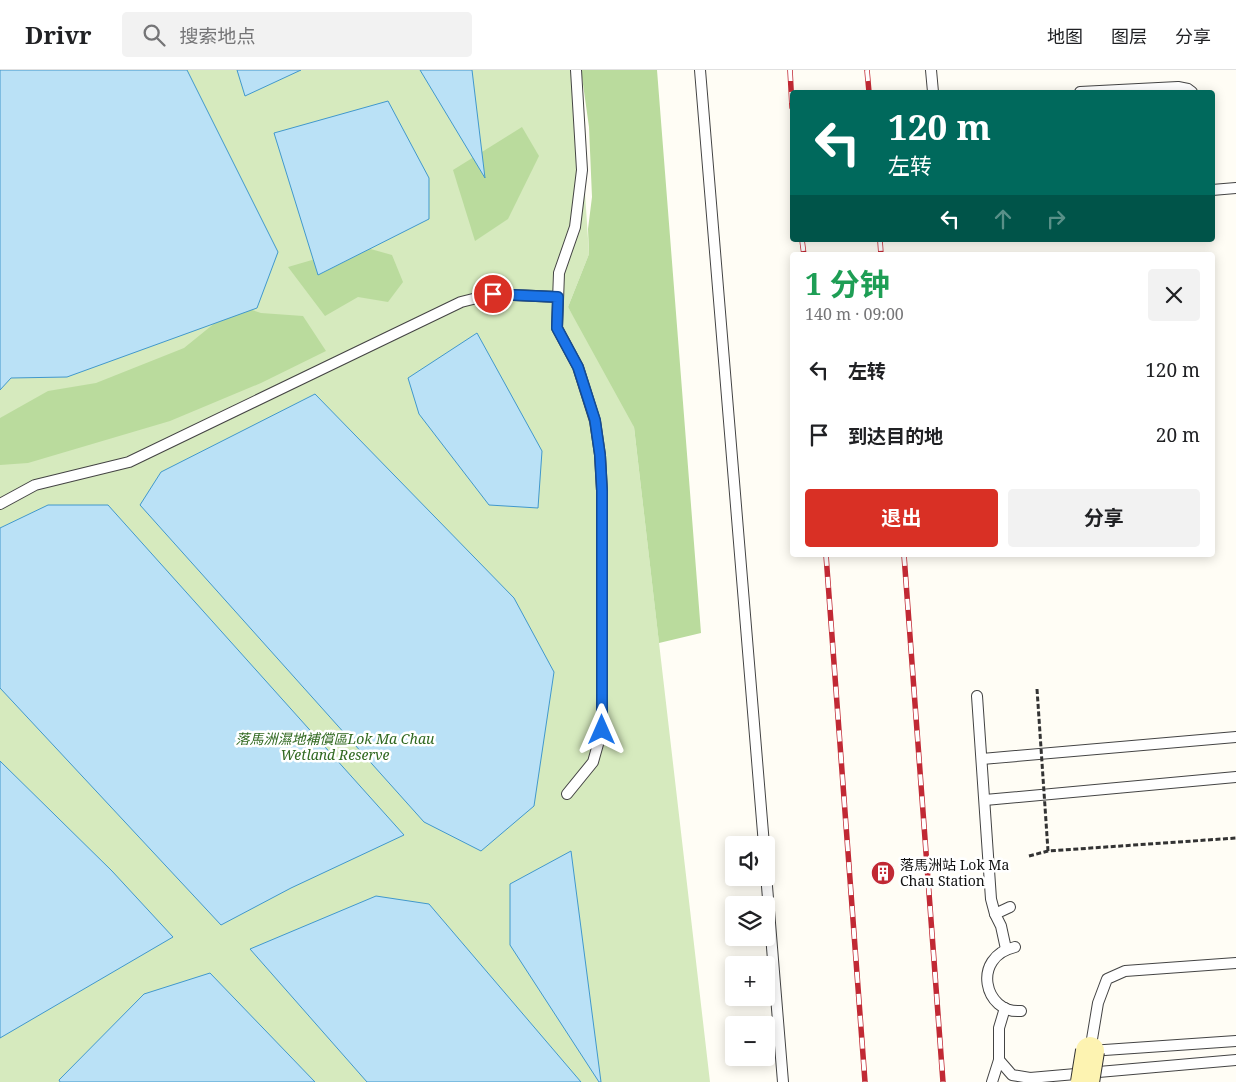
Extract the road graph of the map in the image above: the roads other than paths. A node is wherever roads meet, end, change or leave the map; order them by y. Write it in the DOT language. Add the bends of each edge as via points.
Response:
graph roads {
  1 [pos="576,70"];
  2 [pos="700,70"];
  3 [pos="931,70"];
  4 [pos="933,90"];
  5 [pos="1119,90"];
  6 [pos="1189,90"];
  7 [pos="1236,188"];
  8 [pos="1215,190"];
  9 [pos="558,297"];
  10 [pos="0,504"];
  11 [pos="977,696"];
  12 [pos="1236,737"];
  13 [pos="982,759"];
  14 [pos="1236,777"];
  15 [pos="567,794"];
  16 [pos="985,800"];
  17 [pos="763,836"];
  18 [pos="767,886"];
  19 [pos="1010,907"];
  20 [pos="995,914"];
  21 [pos="1236,963"];
  22 [pos="1005,1008"];
  23 [pos="1021,1011"];
  24 [pos="1236,1041"];
  25 [pos="1090,1050"];
  26 [pos="999,1060"];
  27 [pos="1236,1060"];
  28 [pos="783,1082"];
  29 [pos="992,1082"];
  30 [pos="1085,1082"];
  1 -- 9 [label="lane" via="582,170 575,227 559,273"];
  2 -- 17 [label="lane"];
  3 -- 4 [label="lane"];
  5 -- 6 [label="lane" via="1178,87"];
  7 -- 8 [label="lane"];
  9 -- 10 [label="lane" via="493,294 461,302 129,462 35,485"];
  9 -- 15 [label="lane" via="557,328 578,367 595,420 602,491 602,730 593,762"];
  11 -- 13 [label="lane"];
  12 -- 13 [label="lane"];
  13 -- 16 [label="lane"];
  14 -- 16 [label="lane"];
  16 -- 20 [label="lane" via="991,899"];
  18 -- 28 [label="lane"];
  19 -- 20 [label="lane"];
  20 -- 22 [label="lane" via="1010,948 997,955 991,964 987,984 990,994"];
  21 -- 25 [label="lane" via="1125,971 1107,979 1098,1003"];
  22 -- 23 [label="lane"];
  22 -- 26 [label="lane" via="999,1028"];
  24 -- 25 [label="lane"];
  25 -- 30 [label="street, bridge"];
  26 -- 27 [label="lane" via="1012,1075 1030,1078"];
  26 -- 29 [label="lane"];
}
